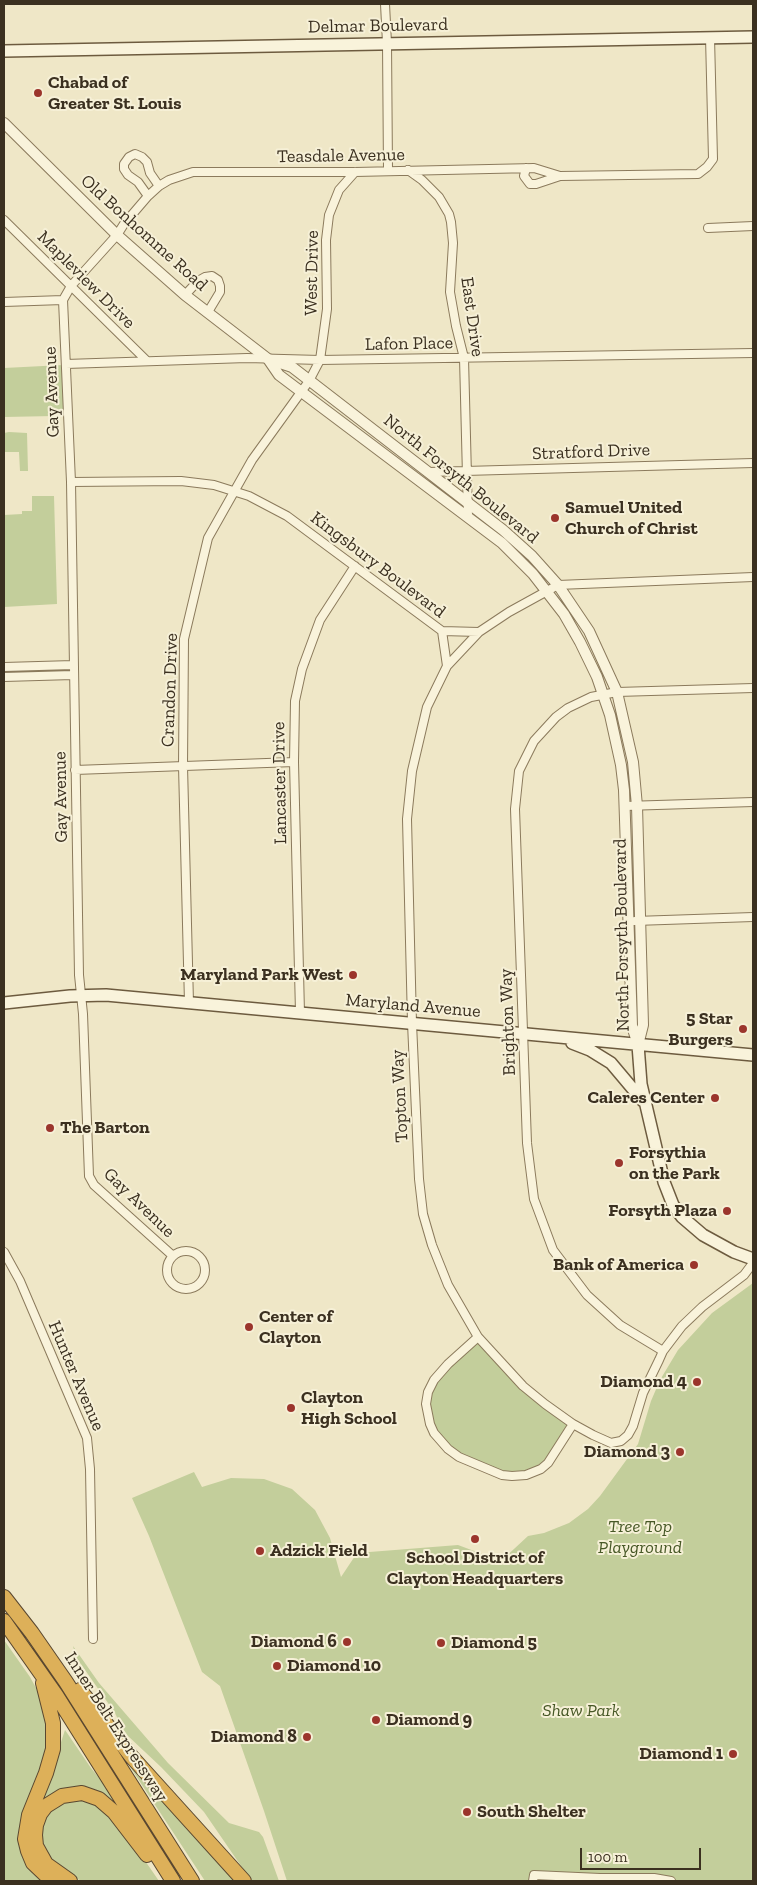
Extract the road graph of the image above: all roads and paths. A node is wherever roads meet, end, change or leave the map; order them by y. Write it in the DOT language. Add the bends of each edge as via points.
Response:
graph roads {
  1 [pos="384,4"];
  2 [pos="710,37"];
  3 [pos="753,37"];
  4 [pos="387,44"];
  5 [pos="4,51"];
  6 [pos="4,123"];
  7 [pos="526,168"];
  8 [pos="408,170"];
  9 [pos="388,171"];
  10 [pos="355,172"];
  11 [pos="560,176"];
  12 [pos="159,186"];
  13 [pos="148,196"];
  14 [pos="4,220"];
  15 [pos="753,226"];
  16 [pos="708,228"];
  17 [pos="118,235"];
  18 [pos="71,286"];
  19 [pos="185,295"];
  20 [pos="63,300"];
  21 [pos="4,302"];
  22 [pos="208,312"];
  23 [pos="753,353"];
  24 [pos="464,358"];
  25 [pos="268,359"];
  26 [pos="320,360"];
  27 [pos="147,361"];
  28 [pos="66,364"];
  29 [pos="309,381"];
  30 [pos="302,392"];
  31 [pos="753,463"];
  32 [pos="467,470"];
  33 [pos="429,472"];
  34 [pos="71,482"];
  35 [pos="234,491"];
  36 [pos="468,502"];
  37 [pos="468,516"];
  38 [pos="355,566"];
  39 [pos="753,577"];
  40 [pos="558,585"];
  41 [pos="547,591"];
  42 [pos="442,631"];
  43 [pos="479,632"];
  44 [pos="73,665"];
  45 [pos="447,666"];
  46 [pos="4,667"];
  47 [pos="74,675"];
  48 [pos="4,677"];
  49 [pos="753,688"];
  50 [pos="617,692"];
  51 [pos="603,694"];
  52 [pos="294,762"];
  53 [pos="183,766"];
  54 [pos="75,770"];
  55 [pos="753,802"];
  56 [pos="625,806"];
  57 [pos="637,806"];
  58 [pos="753,917"];
  59 [pos="640,921"];
  60 [pos="628,922"];
  61 [pos="75,995"];
  62 [pos="4,1003"];
  63 [pos="189,1003"];
  64 [pos="300,1013"];
  65 [pos="412,1023"];
  66 [pos="523,1034"];
  67 [pos="556,1037"];
  68 [pos="638,1045"];
  69 [pos="753,1055"];
  70 [pos="648,1108"];
  71 [pos="4,1252"];
  72 [pos="173,1256"];
  73 [pos="753,1261"];
  74 [pos="478,1337"];
  75 [pos="663,1351"];
  76 [pos="573,1424"];
  77 [pos="4,1597"];
  78 [pos="4,1621"];
  79 [pos="32,1633"];
  80 [pos="93,1640"];
  81 [pos="39,1670"];
  82 [pos="533,1878"];
  83 [pos="171,1879"];
  84 [pos="190,1879"];
  85 [pos="52,1881"];
  86 [pos="70,1881"];
  87 [pos="244,1881"];
  88 [pos="671,1881"];
  1 -- 4 [label="street"];
  2 -- 3 [label="main road, Delmar Boulevard"];
  2 -- 4 [label="main road, Delmar Boulevard"];
  2 -- 11 [label="street, Teasdale Avenue" via="713,159 708,167 698,174"];
  4 -- 5 [label="main road, Delmar Boulevard"];
  4 -- 9 [label="street"];
  6 -- 17 [label="street, Old Bonhomme Road"];
  7 -- 8 [label="street, Teasdale Avenue"];
  7 -- 11 [label="street, Teasdale Avenue"];
  7 -- 11 [label="street, Teasdale Avenue" via="524,176 530,184"];
  8 -- 9 [label="street, Teasdale Avenue"];
  8 -- 24 [label="street, East Drive" via="439,197 449,214 453,238 450,292"];
  9 -- 10 [label="street, Teasdale Avenue"];
  10 -- 12 [label="street, Teasdale Avenue" via="193,172"];
  10 -- 26 [label="street, West Drive" via="339,190 329,215 327,309"];
  12 -- 13 [label="street, Teasdale Avenue"];
  12 -- 13 [label="street" via="142,157 128,156 124,169"];
  13 -- 17 [label="street, Teasdale Avenue"];
  14 -- 18 [label="street, Mapleview Drive"];
  15 -- 16 [label="street"];
  17 -- 18 [label="street, Teasdale Avenue"];
  17 -- 19 [label="street, Old Bonhomme Road"];
  18 -- 20 [label="street, Teasdale Avenue"];
  18 -- 27 [label="street, Mapleview Drive"];
  19 -- 22 [label="street, Old Bonhomme Road"];
  19 -- 22 [label="street" via="205,277 212,276 218,280 220,292"];
  20 -- 21 [label="street"];
  20 -- 28 [label="street, Gay Avenue"];
  22 -- 25 [label="street, Old Bonhomme Road"];
  23 -- 24 [label="street, Lafon Place"];
  24 -- 26 [label="street, Lafon Place"];
  24 -- 32 [label="street, East Drive"];
  25 -- 26 [label="street, Lafon Place"];
  25 -- 27 [label="street, Lafon Place"];
  25 -- 29 [label="street, North Forsyth Boulevard" via="292,368"];
  25 -- 30 [label="street, North Forsyth Boulevard" via="279,375"];
  26 -- 29 [label="street, West Drive"];
  27 -- 28 [label="street, Lafon Place"];
  28 -- 34 [label="street, Gay Avenue"];
  29 -- 30 [label="street, Crandon Drive"];
  29 -- 33 [label="street, North Forsyth Boulevard"];
  30 -- 35 [label="street, Crandon Drive" via="260,447"];
  30 -- 37 [label="street, North Forsyth Boulevard"];
  31 -- 32 [label="street, Stratford Drive"];
  32 -- 33 [label="street, Stratford Drive"];
  32 -- 36 [label="street, East Drive"];
  33 -- 36 [label="street, North Forsyth Boulevard"];
  34 -- 35 [label="street, Kingsbury Boulevard" via="182,481"];
  34 -- 44 [label="street, Gay Avenue"];
  35 -- 38 [label="street, Kingsbury Boulevard" via="287,516"];
  35 -- 53 [label="street, Crandon Drive" via="208,538 184,639"];
  36 -- 37 [label="street, East Drive"];
  36 -- 40 [label="street, North Forsyth Boulevard" via="517,542"];
  37 -- 41 [label="street, North Forsyth Boulevard" via="518,557"];
  38 -- 42 [label="street, Kingsbury Boulevard"];
  38 -- 52 [label="street, Lancaster Drive" via="320,620 302,669 295,701"];
  39 -- 40 [label="street"];
  40 -- 41 [label="street"];
  40 -- 50 [label="street, North Forsyth Boulevard" via="588,631"];
  41 -- 43 [label="street"];
  41 -- 51 [label="street, North Forsyth Boulevard" via="565,615 591,662"];
  42 -- 43 [label="street, Kingsbury Boulevard"];
  42 -- 45 [label="street"];
  43 -- 45 [label="street, Topton Way"];
  44 -- 46 [label="street"];
  44 -- 47 [label="street, Gay Avenue"];
  45 -- 65 [label="street, Topton Way" via="427,707 412,772 407,819"];
  47 -- 48 [label="street"];
  47 -- 54 [label="street, Gay Avenue"];
  49 -- 50 [label="street, Brighton Way"];
  50 -- 51 [label="street, Brighton Way"];
  50 -- 57 [label="street, North Forsyth Boulevard" via="630,745"];
  51 -- 56 [label="street, North Forsyth Boulevard" via="620,757"];
  51 -- 66 [label="street, Brighton Way" via="581,701 556,717 534,741 519,772 515,809"];
  52 -- 53 [label="street"];
  52 -- 64 [label="street, Lancaster Drive"];
  53 -- 54 [label="street"];
  53 -- 63 [label="street, Crandon Drive"];
  54 -- 61 [label="street, Gay Avenue" via="79,975"];
  55 -- 57 [label="street"];
  56 -- 57 [label="street"];
  56 -- 60 [label="street, North Forsyth Boulevard"];
  57 -- 59 [label="street, North Forsyth Boulevard"];
  58 -- 59 [label="street"];
  59 -- 60 [label="street"];
  59 -- 68 [label="street, North Forsyth Boulevard" via="643,1025"];
  60 -- 68 [label="street, North Forsyth Boulevard" via="632,1026"];
  61 -- 62 [label="main road, Maryland Avenue"];
  61 -- 63 [label="main road, Maryland Avenue"];
  61 -- 72 [label="street, Gay Avenue" via="83,1014 89,1176 94,1185"];
  63 -- 64 [label="main road, Maryland Avenue"];
  64 -- 65 [label="main road, Maryland Avenue"];
  65 -- 66 [label="main road, Maryland Avenue"];
  65 -- 74 [label="street, Topton Way" via="418,1179 423,1214 448,1285"];
  66 -- 67 [label="main road, Maryland Avenue"];
  66 -- 75 [label="street, Brighton Way" via="527,1143 534,1199 553,1250 587,1295 613,1319"];
  67 -- 68 [label="main road, Maryland Avenue"];
  67 -- 70 [label="main road" via="604,1058 620,1072"];
  68 -- 69 [label="main road, Maryland Avenue"];
  68 -- 70 [label="main road" via="641,1084"];
  70 -- 73 [label="main road" via="664,1182 673,1205 702,1235"];
  71 -- 80 [label="street, Hunter Avenue" via="20,1281 87,1438"];
  72 -- 72 [label="street, Gay Avenue" via="167,1270 170,1280 180,1288 196,1286 205,1273 200,1257 187,1251"];
  73 -- 75 [label="street" via="744,1275 689,1319"];
  74 -- 76 [label="street, Topton Way" via="524,1386"];
  74 -- 76 [label="street" via="448,1364 428,1392 426,1404 430,1424 448,1449 502,1475 526,1475 548,1463"];
  75 -- 76 [label="street, Topton Way" via="643,1393 633,1426 621,1441 607,1442"];
  77 -- 79 [label="highway, Inner Belt Expressway"];
  78 -- 81 [label="highway, Inner Belt Expressway"];
  79 -- 84 [label="highway, Inner Belt Expressway"];
  79 -- 87 [label="highway" via="131,1756"];
  81 -- 83 [label="highway, Inner Belt Expressway"];
  81 -- 85 [label="highway" via="53,1723 53,1749 29,1815 25,1839 33,1863"];
  82 -- 88 [label="street" via="654,1878"];
  83 -- 86 [label="highway" via="107,1806 91,1795 72,1794 46,1806 38,1820 35,1835 36,1846 46,1864"];
}
